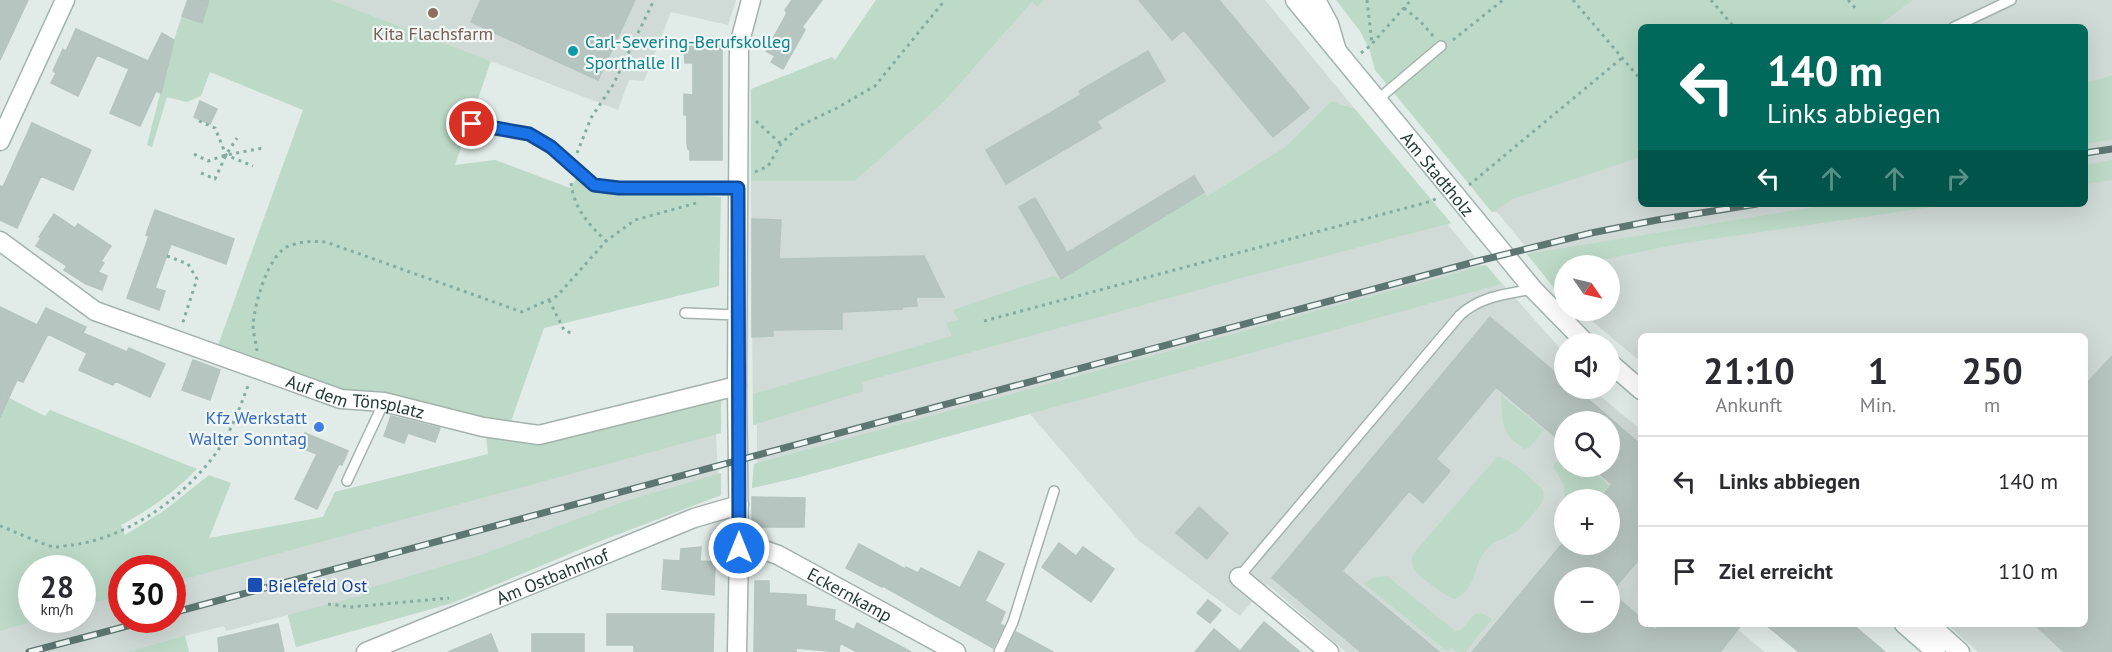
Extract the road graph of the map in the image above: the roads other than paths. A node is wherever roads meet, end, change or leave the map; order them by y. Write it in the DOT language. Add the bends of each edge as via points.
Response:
graph roads {
  1 [pos="65,0"];
  2 [pos="751,0"];
  3 [pos="1294,0"];
  4 [pos="1316,0"];
  5 [pos="2011,0"];
  6 [pos="1960,24"];
  7 [pos="1441,46"];
  8 [pos="1342,59"];
  9 [pos="1376,100"];
  10 [pos="472,124"];
  11 [pos="0,141"];
  12 [pos="738,180"];
  13 [pos="0,241"];
  14 [pos="1533,289"];
  15 [pos="685,313"];
  16 [pos="737,315"];
  17 [pos="1576,333"];
  18 [pos="1620,372"];
  19 [pos="737,386"];
  20 [pos="1638,387"];
  21 [pos="384,402"];
  22 [pos="347,482"];
  23 [pos="1054,491"];
  24 [pos="739,505"];
  25 [pos="739,548"];
  26 [pos="1239,577"];
  27 [pos="1907,627"];
  28 [pos="1932,627"];
  29 [pos="366,652"];
  30 [pos="737,652"];
  31 [pos="956,652"];
  32 [pos="999,652"];
  33 [pos="1329,652"];
  34 [pos="1936,652"];
  35 [pos="1960,652"];
  1 -- 11 [label="street"];
  2 -- 12 [label="street" via="739,45"];
  3 -- 8 [label="street, Am Stadtholz"];
  4 -- 8 [label="street"];
  5 -- 6 [label="lane"];
  7 -- 9 [label="lane"];
  8 -- 9 [label="street, Am Stadtholz"];
  9 -- 14 [label="street, Am Stadtholz"];
  10 -- 12 [label="lane" via="529,134 551,147 594,185 619,188"];
  12 -- 16 [label="street"];
  13 -- 21 [label="street, Auf dem Tönsplatz" via="95,311 341,399"];
  14 -- 17 [label="street, Am Stadtholz"];
  14 -- 26 [label="lane" via="1486,298 1460,315"];
  15 -- 16 [label="lane"];
  16 -- 19 [label="street"];
  18 -- 20 [label="street"];
  19 -- 21 [label="street, Auf dem Tönsplatz" via="539,435 483,427"];
  19 -- 24 [label="street"];
  21 -- 22 [label="lane"];
  23 -- 32 [label="lane" via="1013,622"];
  24 -- 25 [label="street"];
  24 -- 29 [label="street, Am Ostbahnhof" via="694,518"];
  25 -- 30 [label="street"];
  25 -- 31 [label="street, Eckernkamp" via="778,555"];
  26 -- 33 [label="street"];
  27 -- 34 [label="street"];
  28 -- 35 [label="street"];
}
